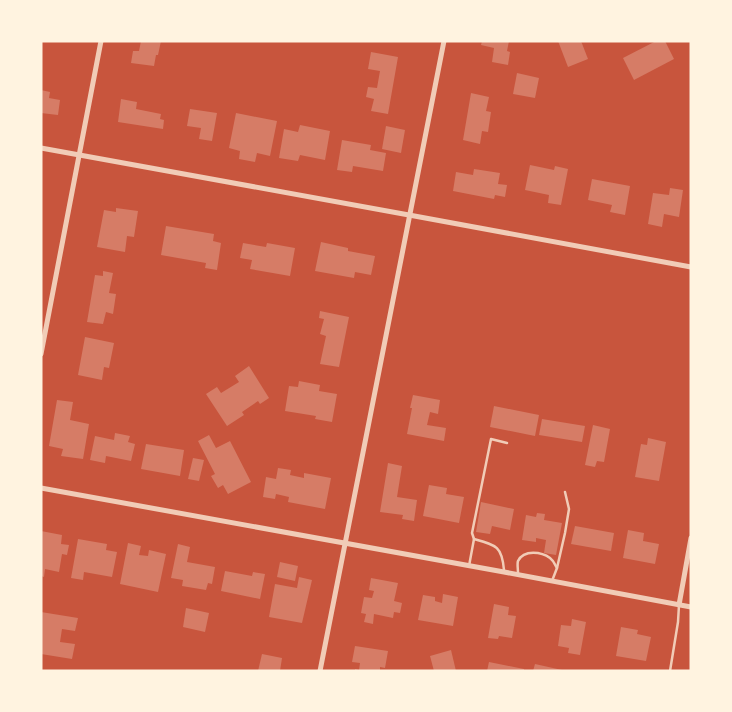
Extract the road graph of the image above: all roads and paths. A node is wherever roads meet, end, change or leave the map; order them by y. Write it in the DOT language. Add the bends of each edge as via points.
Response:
graph roads {
  1 [pos="101,41"];
  2 [pos="444,41"];
  3 [pos="41,148"];
  4 [pos="79,155"];
  5 [pos="409,215"];
  6 [pos="691,268"];
  7 [pos="41,354"];
  8 [pos="507,443"];
  9 [pos="41,488"];
  10 [pos="565,492"];
  11 [pos="474,538"];
  12 [pos="691,538"];
  13 [pos="345,543"];
  14 [pos="469,566"];
  15 [pos="557,568"];
  16 [pos="504,572"];
  17 [pos="518,575"];
  18 [pos="552,582"];
  19 [pos="679,605"];
  20 [pos="691,607"];
  21 [pos="320,671"];
  22 [pos="670,671"];
  1 -- 4 [label="street"];
  2 -- 5 [label="street"];
  3 -- 4 [label="street"];
  4 -- 5 [label="street"];
  4 -- 7 [label="street"];
  5 -- 6 [label="street"];
  5 -- 13 [label="street"];
  8 -- 11 [label="lane" via="490,440 472,533"];
  9 -- 13 [label="street"];
  10 -- 15 [label="lane" via="568,509"];
  11 -- 14 [label="lane"];
  11 -- 16 [label="lane" via="492,544 500,551"];
  12 -- 19 [label="street"];
  13 -- 14 [label="street"];
  13 -- 21 [label="street"];
  14 -- 16 [label="street"];
  15 -- 17 [label="lane" via="552,559 528,553 518,562"];
  15 -- 18 [label="lane"];
  16 -- 17 [label="street"];
  17 -- 18 [label="street"];
  18 -- 19 [label="street"];
  19 -- 20 [label="street"];
  19 -- 22 [label="lane"];
}
